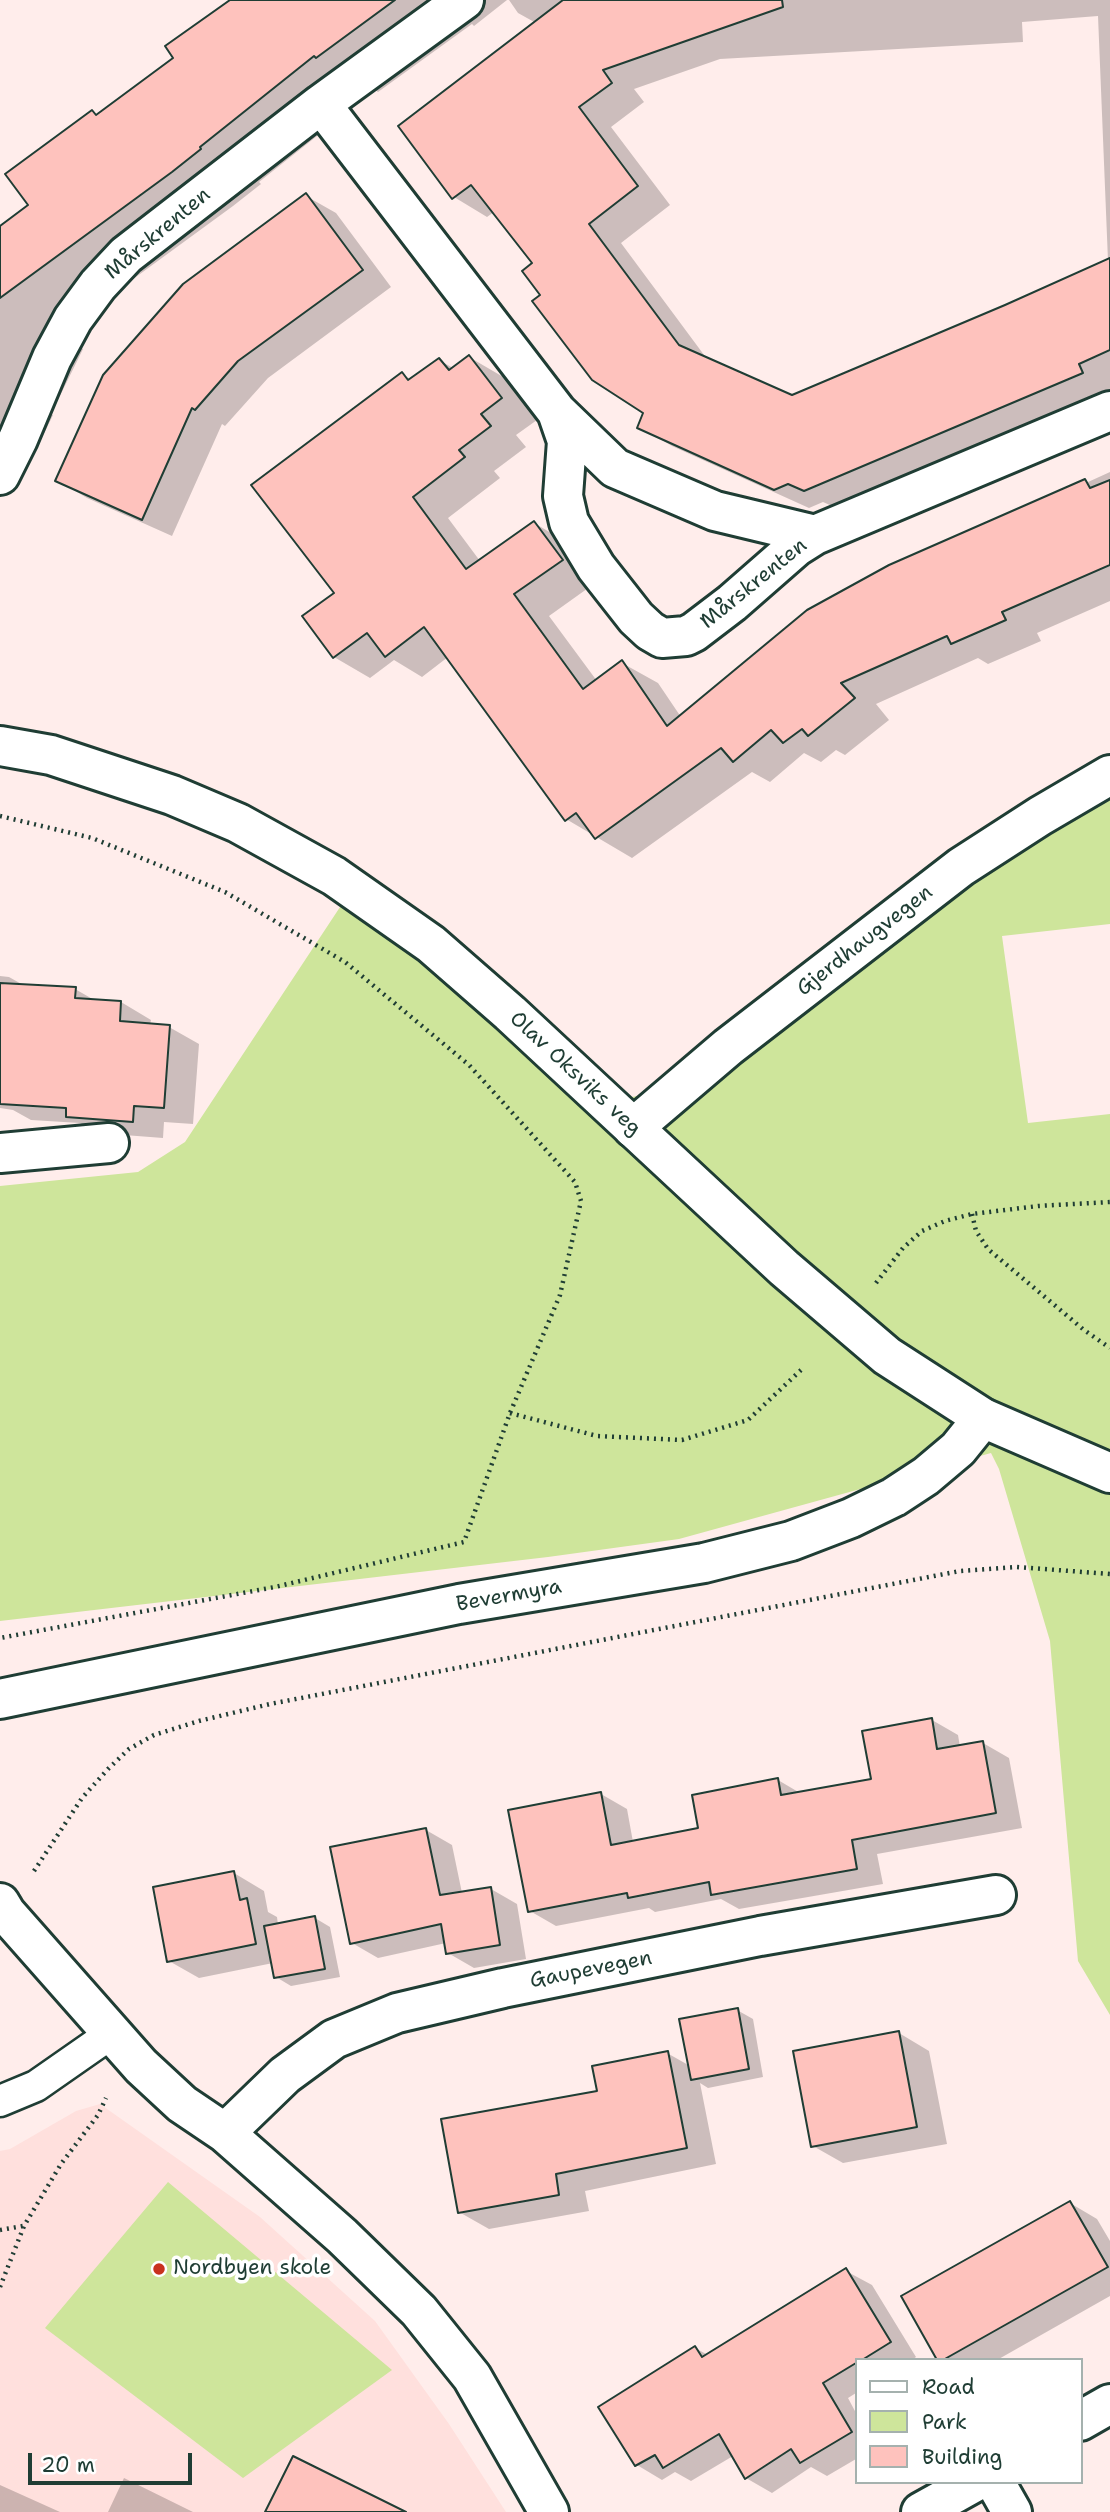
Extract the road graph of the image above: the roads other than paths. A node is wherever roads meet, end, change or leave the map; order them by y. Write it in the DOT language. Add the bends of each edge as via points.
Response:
graph roads {
  1 [pos="464,0"];
  2 [pos="321,104"];
  3 [pos="1110,411"];
  4 [pos="557,412"];
  5 [pos="0,475"];
  6 [pos="815,535"];
  7 [pos="0,746"];
  8 [pos="1110,775"];
  9 [pos="634,1128"];
  10 [pos="108,1143"];
  11 [pos="0,1153"];
  12 [pos="983,1418"];
  13 [pos="1110,1472"];
  14 [pos="0,1699"];
  15 [pos="13,1892"];
  16 [pos="996,1895"];
  17 [pos="112,2033"];
  18 [pos="0,2101"];
  19 [pos="225,2133"];
  20 [pos="1110,2404"];
  21 [pos="1082,2420"];
  22 [pos="971,2484"];
  23 [pos="996,2484"];
  24 [pos="549,2512"];
  25 [pos="920,2512"];
  26 [pos="1012,2512"];
  1 -- 2 [label="street, Mårskrenten"];
  2 -- 4 [label="street, Mårskrenten"];
  2 -- 5 [label="street, Mårskrenten" via="126,255 98,285 73,318 52,358"];
  3 -- 6 [label="street, Mårskrenten"];
  4 -- 6 [label="street, Mårskrenten" via="615,468 715,511"];
  4 -- 6 [label="street, Mårskrenten" via="567,441 564,496 569,522 596,567 636,618 662,638 694,632"];
  7 -- 9 [label="street, Olav Oksviks veg" via="51,755 172,794 238,823 334,876 431,944"];
  8 -- 9 [label="street, Gjerdhaugvegen" via="961,867 728,1047"];
  9 -- 12 [label="street, Olav Oksviks veg" via="784,1269 887,1356"];
  10 -- 11 [label="street"];
  12 -- 13 [label="street, Olav Oksviks veg"];
  12 -- 14 [label="street, Bevermyra" via="958,1449 894,1497 791,1541 704,1563 458,1604"];
  15 -- 17 [label="street" via="6,1913"];
  16 -- 19 [label="street, Gaupevegen" via="760,1936 397,2013 334,2039 285,2075"];
  17 -- 18 [label="lane" via="36,2086"];
  17 -- 19 [label="street" via="182,2104"];
  19 -- 24 [label="street" via="419,2311 472,2377"];
  20 -- 21 [label="street"];
  22 -- 25 [label="street"];
  23 -- 26 [label="street"];
}
